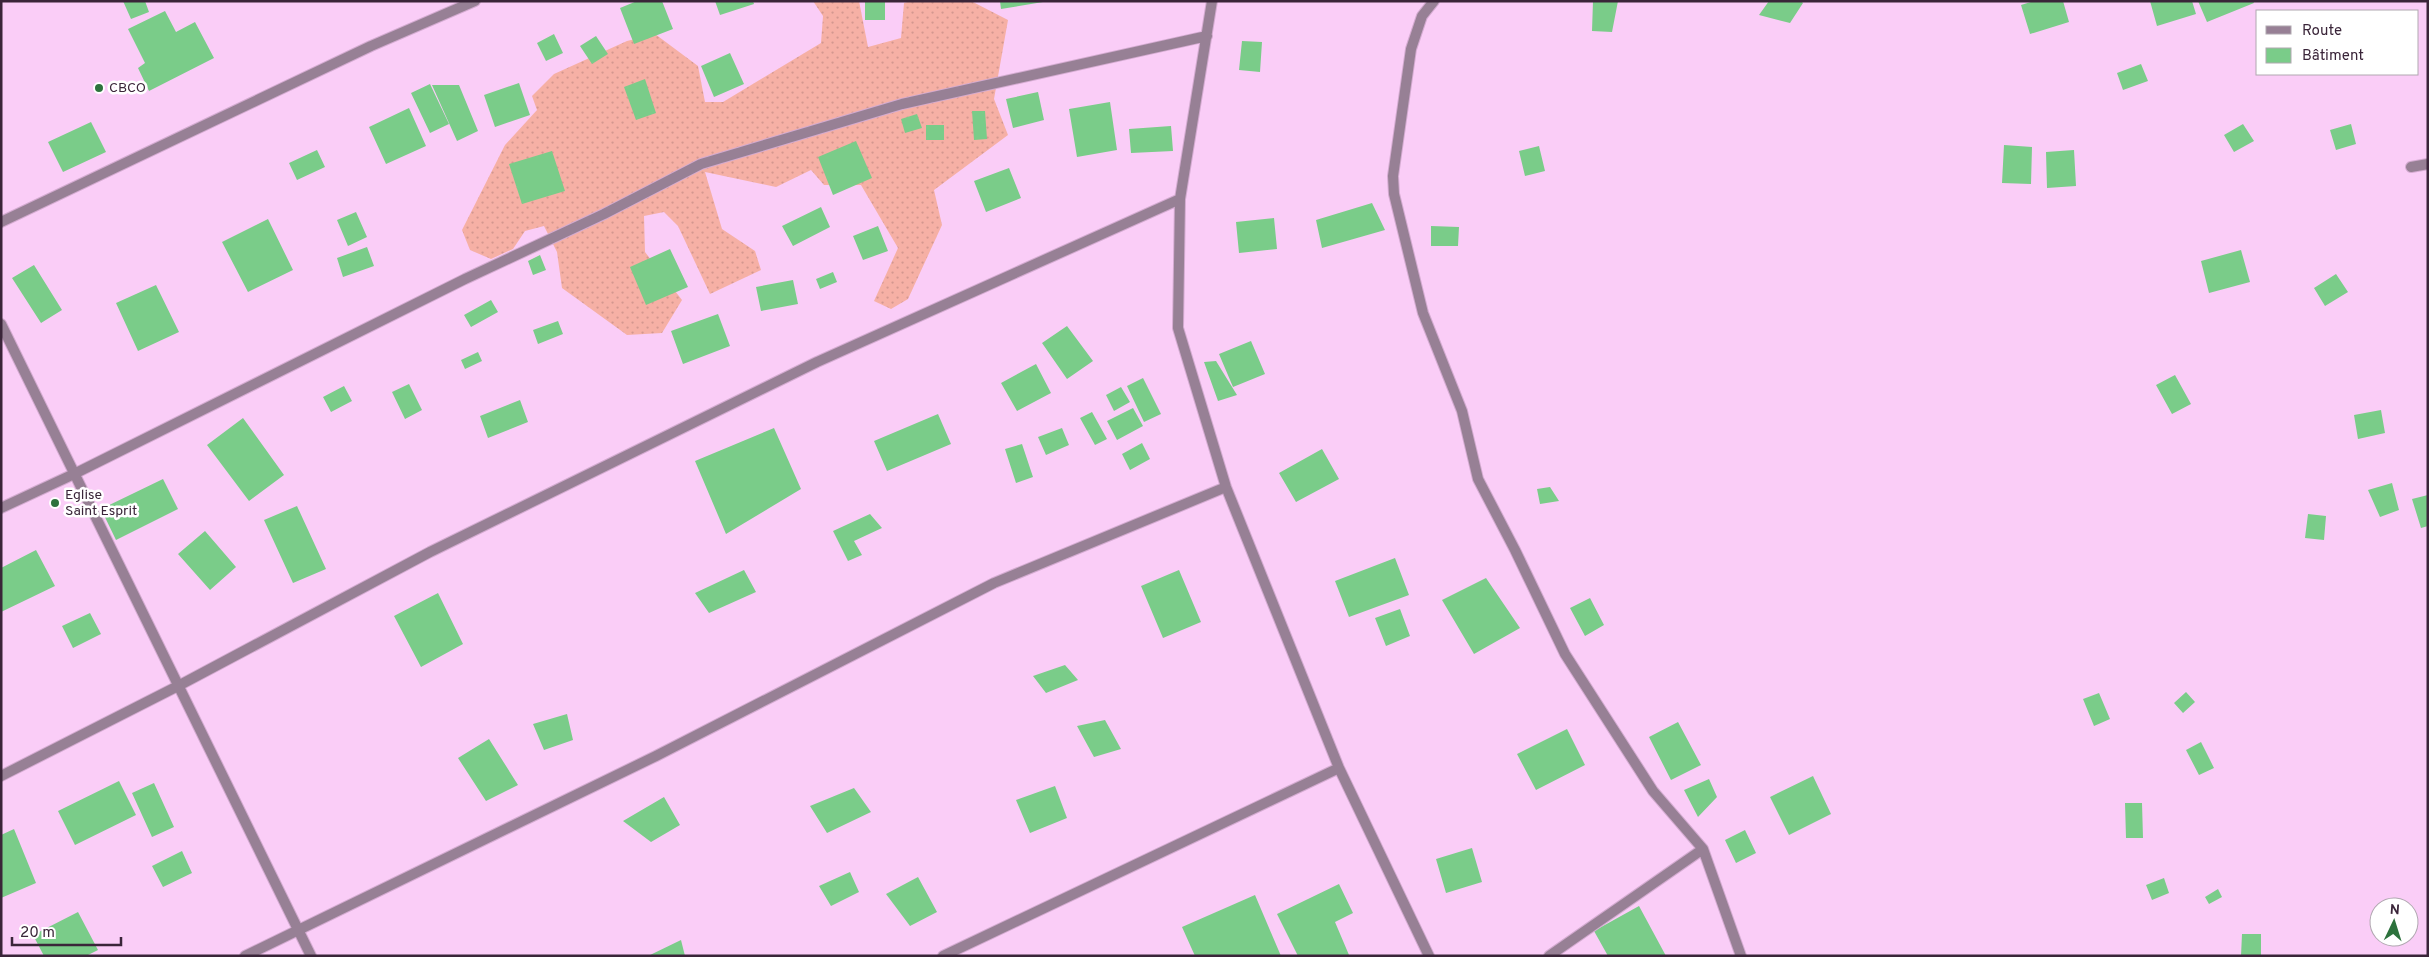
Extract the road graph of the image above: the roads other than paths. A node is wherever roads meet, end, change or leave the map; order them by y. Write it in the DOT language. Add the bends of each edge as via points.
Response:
graph roads {
  1 [pos="475,1"];
  2 [pos="1212,1"];
  3 [pos="1434,1"];
  4 [pos="1207,36"];
  5 [pos="2428,164"];
  6 [pos="2411,167"];
  7 [pos="1180,199"];
  8 [pos="1,222"];
  9 [pos="1,324"];
  10 [pos="74,474"];
  11 [pos="1226,486"];
  12 [pos="1,508"];
  13 [pos="178,686"];
  14 [pos="1339,768"];
  15 [pos="1,776"];
  16 [pos="1703,849"];
  17 [pos="299,930"];
  18 [pos="245,956"];
  19 [pos="311,956"];
  20 [pos="943,956"];
  21 [pos="1429,956"];
  22 [pos="1549,956"];
  23 [pos="1741,956"];
  1 -- 8 [label="street" via="371,46"];
  2 -- 4 [label="street"];
  3 -- 16 [label="street" via="1422,16 1411,49 1394,176 1394,194 1423,314 1462,411 1478,479 1565,654 1653,791"];
  4 -- 7 [label="street"];
  4 -- 10 [label="street" via="902,104 701,164"];
  5 -- 6 [label="street"];
  7 -- 11 [label="street" via="1178,328"];
  7 -- 13 [label="street" via="817,362 430,552"];
  9 -- 10 [label="street"];
  10 -- 12 [label="street"];
  10 -- 13 [label="street"];
  11 -- 14 [label="street"];
  11 -- 17 [label="street" via="994,583 656,756"];
  13 -- 15 [label="street"];
  13 -- 17 [label="street"];
  14 -- 20 [label="street"];
  14 -- 21 [label="street"];
  16 -- 22 [label="street"];
  16 -- 23 [label="street"];
  17 -- 18 [label="street"];
  17 -- 19 [label="street"];
}
